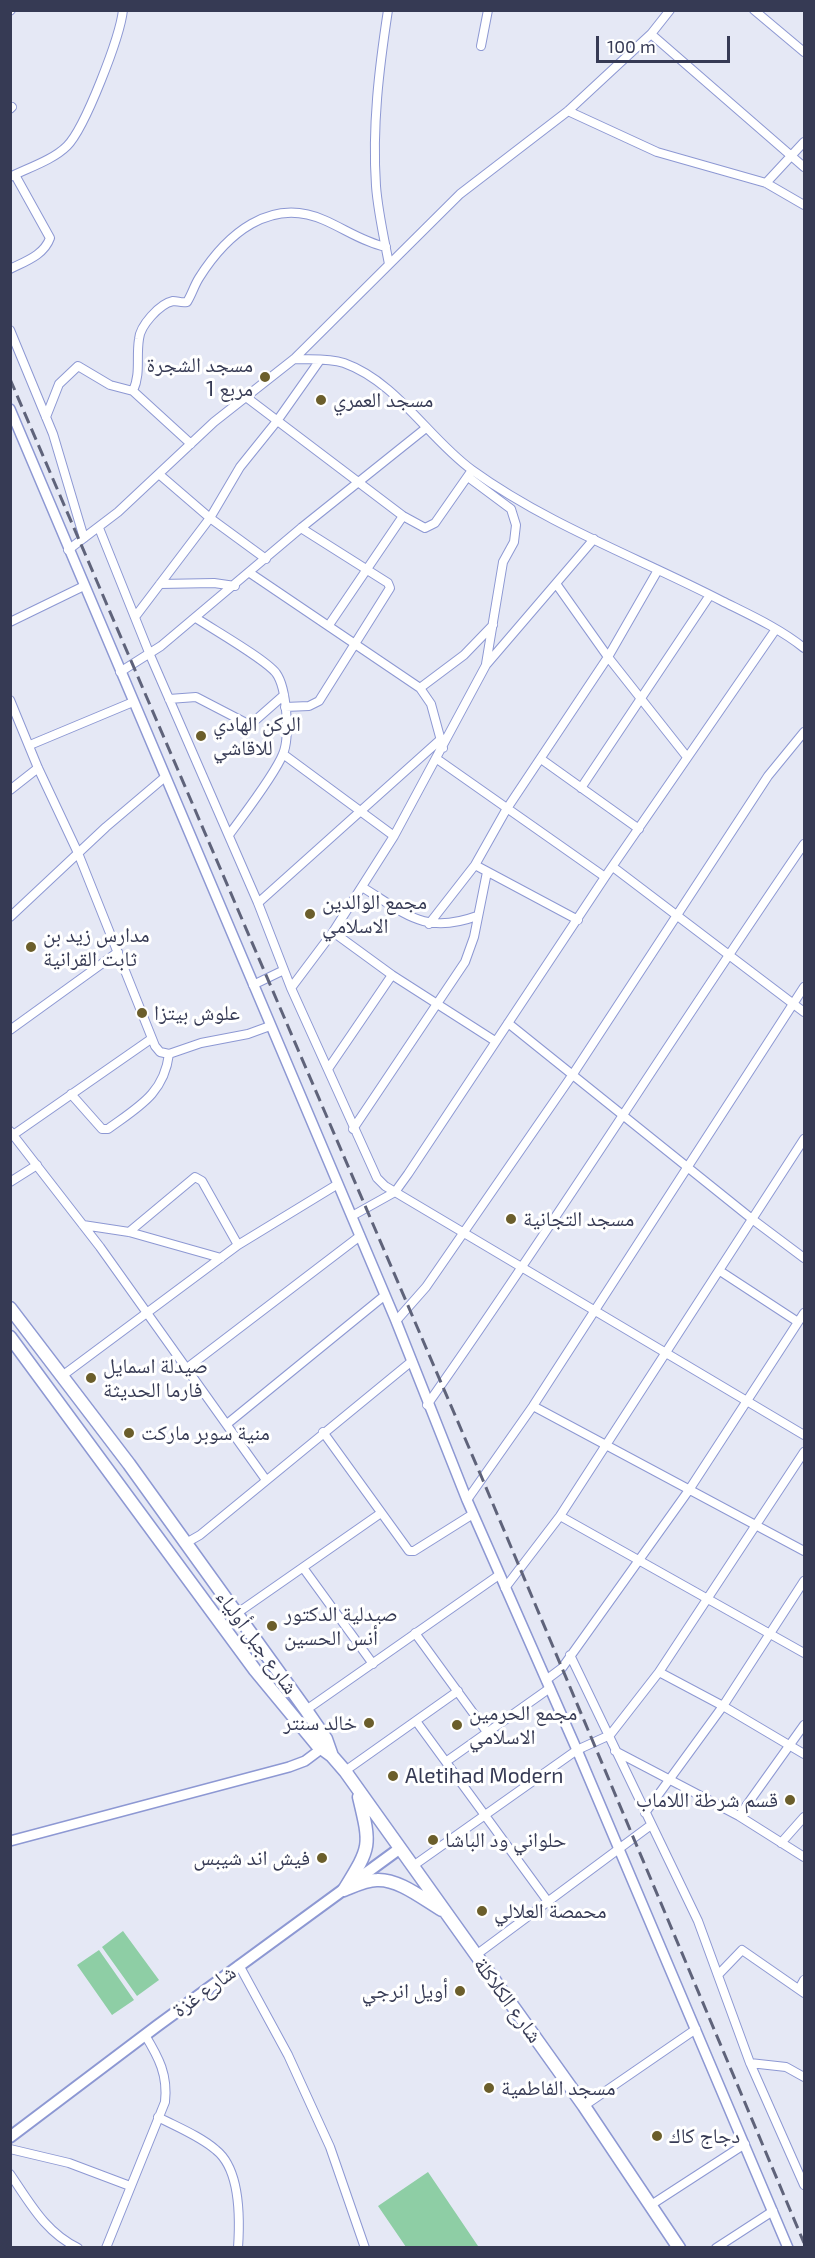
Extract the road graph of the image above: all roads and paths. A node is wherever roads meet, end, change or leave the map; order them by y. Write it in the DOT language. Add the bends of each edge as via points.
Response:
graph roads {
  1 [pos="123,10"];
  2 [pos="388,10"];
  3 [pos="488,10"];
  4 [pos="670,10"];
  5 [pos="754,10"];
  6 [pos="651,34"];
  7 [pos="481,46"];
  8 [pos="804,52"];
  9 [pos="568,111"];
  10 [pos="804,142"];
  11 [pos="792,156"];
  12 [pos="804,167"];
  13 [pos="13,176"];
  14 [pos="766,183"];
  15 [pos="804,205"];
  16 [pos="386,247"];
  17 [pos="389,264"];
  18 [pos="10,268"];
  19 [pos="10,330"];
  20 [pos="294,359"];
  21 [pos="320,360"];
  22 [pos="133,391"];
  23 [pos="246,397"];
  24 [pos="11,411"];
  25 [pos="46,417"];
  26 [pos="277,421"];
  27 [pos="426,428"];
  28 [pos="191,444"];
  29 [pos="470,474"];
  30 [pos="160,475"];
  31 [pos="359,482"];
  32 [pos="404,516"];
  33 [pos="210,518"];
  34 [pos="99,528"];
  35 [pos="301,528"];
  36 [pos="84,538"];
  37 [pos="594,539"];
  38 [pos="68,550"];
  39 [pos="266,559"];
  40 [pos="367,569"];
  41 [pos="658,570"];
  42 [pos="250,573"];
  43 [pos="160,584"];
  44 [pos="557,585"];
  45 [pos="84,586"];
  46 [pos="235,586"];
  47 [pos="710,595"];
  48 [pos="135,617"];
  49 [pos="196,618"];
  50 [pos="10,622"];
  51 [pos="494,624"];
  52 [pos="329,625"];
  53 [pos="776,629"];
  54 [pos="354,644"];
  55 [pos="804,648"];
  56 [pos="150,655"];
  57 [pos="608,657"];
  58 [pos="486,665"];
  59 [pos="120,672"];
  60 [pos="420,688"];
  61 [pos="284,695"];
  62 [pos="169,699"];
  63 [pos="10,700"];
  64 [pos="641,700"];
  65 [pos="133,702"];
  66 [pos="285,707"];
  67 [pos="804,732"];
  68 [pos="442,744"];
  69 [pos="30,745"];
  70 [pos="283,754"];
  71 [pos="687,757"];
  72 [pos="437,759"];
  73 [pos="541,759"];
  74 [pos="38,768"];
  75 [pos="165,777"];
  76 [pos="581,788"];
  77 [pos="10,790"];
  78 [pos="506,810"];
  79 [pos="360,811"];
  80 [pos="639,829"];
  81 [pos="229,835"];
  82 [pos="394,836"];
  83 [pos="804,844"];
  84 [pos="78,853"];
  85 [pos="475,865"];
  86 [pos="613,867"];
  87 [pos="487,872"];
  88 [pos="605,877"];
  89 [pos="363,887"];
  90 [pos="258,903"];
  91 [pos="12,912"];
  92 [pos="677,915"];
  93 [pos="477,916"];
  94 [pos="578,920"];
  95 [pos="429,924"];
  96 [pos="333,932"];
  97 [pos="118,952"];
  98 [pos="729,954"];
  99 [pos="284,970"];
  100 [pos="392,975"];
  101 [pos="253,985"];
  102 [pos="804,987"];
  103 [pos="291,988"];
  104 [pos="439,1004"];
  105 [pos="794,1004"];
  106 [pos="804,1012"];
  107 [pos="508,1023"];
  108 [pos="270,1026"];
  109 [pos="10,1030"];
  110 [pos="151,1039"];
  111 [pos="495,1041"];
  112 [pos="169,1054"];
  113 [pos="328,1069"];
  114 [pos="573,1074"];
  115 [pos="71,1094"];
  116 [pos="624,1114"];
  117 [pos="353,1129"];
  118 [pos="12,1133"];
  119 [pos="804,1139"];
  120 [pos="802,1149"];
  121 [pos="37,1165"];
  122 [pos="688,1168"];
  123 [pos="10,1182"];
  124 [pos="338,1184"];
  125 [pos="395,1192"];
  126 [pos="352,1216"];
  127 [pos="752,1219"];
  128 [pos="83,1225"];
  129 [pos="129,1232"];
  130 [pos="464,1233"];
  131 [pos="360,1236"];
  132 [pos="238,1245"];
  133 [pos="221,1258"];
  134 [pos="804,1258"];
  135 [pos="523,1269"];
  136 [pos="720,1271"];
  137 [pos="384,1296"];
  138 [pos="10,1308"];
  139 [pos="595,1310"];
  140 [pos="146,1313"];
  141 [pos="804,1313"];
  142 [pos="396,1321"];
  143 [pos="798,1322"];
  144 [pos="10,1337"];
  145 [pos="666,1354"];
  146 [pos="412,1361"];
  147 [pos="187,1368"];
  148 [pos="62,1377"];
  149 [pos="745,1401"];
  150 [pos="427,1405"];
  151 [pos="533,1406"];
  152 [pos="226,1424"];
  153 [pos="323,1432"];
  154 [pos="804,1435"];
  155 [pos="606,1445"];
  156 [pos="804,1452"];
  157 [pos="266,1480"];
  158 [pos="689,1490"];
  159 [pos="467,1500"];
  160 [pos="381,1513"];
  161 [pos="473,1514"];
  162 [pos="560,1516"];
  163 [pos="755,1525"];
  164 [pos="186,1543"];
  165 [pos="804,1551"];
  166 [pos="638,1561"];
  167 [pos="304,1569"];
  168 [pos="499,1575"];
  169 [pos="804,1581"];
  170 [pos="505,1588"];
  171 [pos="707,1601"];
  172 [pos="236,1614"];
  173 [pos="415,1633"];
  174 [pos="768,1634"];
  175 [pos="804,1653"];
  176 [pos="570,1655"];
  177 [pos="373,1664"];
  178 [pos="658,1672"];
  179 [pos="548,1684"];
  180 [pos="458,1691"];
  181 [pos="723,1706"];
  182 [pos="306,1710"];
  183 [pos="416,1721"];
  184 [pos="804,1725"];
  185 [pos="487,1732"];
  186 [pos="610,1735"];
  187 [pos="789,1745"];
  188 [pos="327,1750"];
  189 [pos="577,1750"];
  190 [pos="615,1751"];
  191 [pos="804,1754"];
  192 [pos="447,1761"];
  193 [pos="345,1771"];
  194 [pos="669,1777"];
  195 [pos="357,1790"];
  196 [pos="645,1813"];
  197 [pos="486,1816"];
  198 [pos="739,1816"];
  199 [pos="804,1817"];
  200 [pos="651,1825"];
  201 [pos="10,1841"];
  202 [pos="781,1843"];
  203 [pos="399,1849"];
  204 [pos="620,1851"];
  205 [pos="804,1857"];
  206 [pos="413,1866"];
  207 [pos="344,1890"];
  208 [pos="549,1903"];
  209 [pos="447,1913"];
  210 [pos="476,1955"];
  211 [pos="239,1965"];
  212 [pos="718,1975"];
  213 [pos="804,1980"];
  214 [pos="802,1991"];
  215 [pos="696,2029"];
  216 [pos="144,2035"];
  217 [pos="750,2063"];
  218 [pos="804,2077"];
  219 [pos="584,2106"];
  220 [pos="158,2117"];
  221 [pos="10,2137"];
  222 [pos="745,2144"];
  223 [pos="10,2149"];
  224 [pos="10,2174"];
  225 [pos="804,2185"];
  226 [pos="130,2186"];
  227 [pos="651,2205"];
  228 [pos="773,2211"];
  229 [pos="78,2247"];
  230 [pos="106,2247"];
  231 [pos="238,2247"];
  232 [pos="365,2247"];
  233 [pos="679,2247"];
  234 [pos="716,2247"];
  235 [pos="788,2247"];
  1 -- 13 [label="street" via="95,94 73,139 65,148"];
  2 -- 16 [label="street" via="377,90 375,147 376,188"];
  3 -- 7 [label="street"];
  4 -- 6 [label="street"];
  5 -- 8 [label="street"];
  6 -- 9 [label="street"];
  6 -- 11 [label="street"];
  9 -- 14 [label="street" via="657,152"];
  9 -- 17 [label="street" via="460,194"];
  10 -- 11 [label="street"];
  11 -- 12 [label="street"];
  11 -- 14 [label="street"];
  13 -- 18 [label="street" via="50,238 38,254"];
  14 -- 15 [label="street"];
  16 -- 17 [label="street"];
  16 -- 22 [label="street" via="309,215 283,213 254,220 241,228 210,263 187,302 171,302 157,310 146,324 139,337 138,381"];
  17 -- 20 [label="street"];
  19 -- 25 [label="street"];
  20 -- 21 [label="street"];
  20 -- 23 [label="street"];
  21 -- 26 [label="street"];
  21 -- 27 [label="street" via="344,363 364,374 389,391"];
  22 -- 25 [label="street" via="110,385 78,366 59,384"];
  22 -- 28 [label="street"];
  23 -- 26 [label="street"];
  23 -- 28 [label="street"];
  24 -- 38 [label="street"];
  25 -- 36 [label="street"];
  26 -- 31 [label="street"];
  26 -- 33 [label="street" via="240,467"];
  27 -- 29 [label="street"];
  27 -- 31 [label="street"];
  28 -- 30 [label="street"];
  29 -- 32 [label="street" via="430,528"];
  29 -- 37 [label="street"];
  29 -- 51 [label="street" via="511,509 516,525 514,542 503,562"];
  30 -- 33 [label="street"];
  30 -- 34 [label="street"];
  31 -- 32 [label="street"];
  31 -- 35 [label="street"];
  32 -- 40 [label="street"];
  33 -- 39 [label="street"];
  33 -- 43 [label="street"];
  34 -- 36 [label="street"];
  34 -- 48 [label="street"];
  35 -- 39 [label="street"];
  35 -- 40 [label="street"];
  36 -- 38 [label="street"];
  37 -- 41 [label="street"];
  37 -- 44 [label="street"];
  38 -- 45 [label="street"];
  39 -- 42 [label="street"];
  40 -- 52 [label="street"];
  40 -- 54 [label="street" via="390,588"];
  41 -- 47 [label="street"];
  41 -- 57 [label="street"];
  42 -- 46 [label="street"];
  42 -- 52 [label="street"];
  43 -- 46 [label="street"];
  43 -- 48 [label="street"];
  44 -- 57 [label="street"];
  44 -- 58 [label="street"];
  45 -- 50 [label="street"];
  45 -- 59 [label="street"];
  46 -- 49 [label="street"];
  47 -- 53 [label="street"];
  47 -- 64 [label="street"];
  48 -- 56 [label="street"];
  49 -- 56 [label="street"];
  49 -- 61 [label="street" via="270,667"];
  51 -- 58 [label="street"];
  51 -- 60 [label="street" via="464,655"];
  52 -- 54 [label="street"];
  53 -- 55 [label="street"];
  53 -- 71 [label="street"];
  54 -- 60 [label="street"];
  54 -- 66 [label="street" via="319,701 309,706"];
  56 -- 59 [label="street"];
  56 -- 62 [label="street"];
  57 -- 64 [label="street"];
  57 -- 73 [label="street"];
  58 -- 68 [label="street"];
  59 -- 65 [label="street"];
  60 -- 68 [label="street" via="431,704"];
  61 -- 62 [label="street" via="250,725 201,699"];
  61 -- 66 [label="street"];
  62 -- 81 [label="street"];
  63 -- 69 [label="street"];
  64 -- 71 [label="street"];
  64 -- 76 [label="street"];
  65 -- 69 [label="street"];
  65 -- 75 [label="street"];
  66 -- 70 [label="street"];
  67 -- 92 [label="street" via="768,776"];
  68 -- 72 [label="street"];
  68 -- 79 [label="street"];
  69 -- 74 [label="street"];
  70 -- 79 [label="street"];
  70 -- 81 [label="street"];
  71 -- 80 [label="street"];
  72 -- 78 [label="street"];
  72 -- 82 [label="street"];
  73 -- 76 [label="street"];
  73 -- 78 [label="street"];
  74 -- 77 [label="street"];
  74 -- 84 [label="street"];
  75 -- 84 [label="street"];
  75 -- 101 [label="street"];
  76 -- 80 [label="street"];
  78 -- 85 [label="street"];
  78 -- 88 [label="street"];
  79 -- 82 [label="street"];
  79 -- 90 [label="street"];
  80 -- 86 [label="street"];
  81 -- 90 [label="street"];
  82 -- 89 [label="street"];
  83 -- 98 [label="street"];
  84 -- 91 [label="street"];
  84 -- 97 [label="street"];
  85 -- 87 [label="street"];
  85 -- 95 [label="street"];
  86 -- 88 [label="street"];
  86 -- 92 [label="street"];
  87 -- 93 [label="street"];
  87 -- 94 [label="street"];
  88 -- 94 [label="street"];
  89 -- 95 [label="street"];
  89 -- 96 [label="street"];
  90 -- 99 [label="street"];
  92 -- 98 [label="street"];
  92 -- 114 [label="street"];
  93 -- 95 [label="street" via="450,925"];
  93 -- 104 [label="street" via="465,962"];
  94 -- 107 [label="street"];
  96 -- 100 [label="street"];
  96 -- 103 [label="street"];
  97 -- 109 [label="street"];
  97 -- 110 [label="street"];
  98 -- 105 [label="street"];
  98 -- 116 [label="street"];
  99 -- 101 [label="street"];
  99 -- 103 [label="street"];
  100 -- 104 [label="street"];
  100 -- 113 [label="street"];
  101 -- 108 [label="street"];
  102 -- 105 [label="street"];
  103 -- 113 [label="street"];
  104 -- 111 [label="street"];
  104 -- 117 [label="street"];
  105 -- 106 [label="street"];
  105 -- 122 [label="street"];
  107 -- 111 [label="street"];
  107 -- 114 [label="street"];
  108 -- 112 [label="street"];
  108 -- 124 [label="street"];
  110 -- 112 [label="street" via="160,1052"];
  110 -- 115 [label="street"];
  111 -- 125 [label="street"];
  112 -- 115 [label="street" via="156,1091 108,1129 102,1129"];
  113 -- 117 [label="street"];
  114 -- 116 [label="street"];
  114 -- 130 [label="street"];
  115 -- 118 [label="street"];
  116 -- 122 [label="street"];
  116 -- 135 [label="street"];
  117 -- 125 [label="street" via="377,1178"];
  118 -- 121 [label="street"];
  119 -- 120 [label="street"];
  120 -- 127 [label="street"];
  121 -- 123 [label="street"];
  121 -- 128 [label="street"];
  122 -- 127 [label="street"];
  122 -- 139 [label="street"];
  124 -- 126 [label="street"];
  124 -- 132 [label="street"];
  125 -- 126 [label="street"];
  125 -- 130 [label="street"];
  126 -- 131 [label="street"];
  127 -- 134 [label="street"];
  127 -- 136 [label="street"];
  128 -- 129 [label="street"];
  128 -- 140 [label="street"];
  129 -- 132 [label="street" via="195,1177 202,1181"];
  129 -- 133 [label="street"];
  130 -- 135 [label="street"];
  130 -- 142 [label="street"];
  131 -- 137 [label="street"];
  131 -- 147 [label="street"];
  132 -- 133 [label="street"];
  133 -- 140 [label="street"];
  135 -- 139 [label="street"];
  135 -- 150 [label="street"];
  136 -- 143 [label="street"];
  136 -- 145 [label="street"];
  137 -- 142 [label="street"];
  137 -- 152 [label="street"];
  138 -- 148 [label="main road, شارع جبل أولياء"];
  139 -- 145 [label="street"];
  139 -- 151 [label="street"];
  140 -- 147 [label="street"];
  140 -- 148 [label="street"];
  141 -- 143 [label="street"];
  142 -- 146 [label="street"];
  143 -- 149 [label="street"];
  144 -- 188 [label="main road, شارع جبل أولياء" via="255,1670"];
  145 -- 149 [label="street"];
  145 -- 155 [label="street"];
  146 -- 150 [label="street"];
  146 -- 153 [label="street"];
  147 -- 152 [label="street"];
  148 -- 164 [label="main road, شارع جبل أولياء"];
  149 -- 154 [label="street"];
  149 -- 158 [label="street"];
  150 -- 159 [label="street"];
  151 -- 155 [label="street"];
  151 -- 159 [label="street"];
  152 -- 157 [label="street"];
  153 -- 157 [label="street"];
  153 -- 160 [label="street"];
  155 -- 158 [label="street"];
  155 -- 162 [label="street"];
  156 -- 163 [label="street"];
  157 -- 164 [label="street"];
  158 -- 163 [label="street"];
  158 -- 166 [label="street"];
  159 -- 161 [label="street"];
  160 -- 161 [label="street" via="411,1551"];
  160 -- 167 [label="street"];
  161 -- 168 [label="street"];
  162 -- 166 [label="street"];
  162 -- 170 [label="street"];
  163 -- 165 [label="street"];
  163 -- 171 [label="street"];
  164 -- 172 [label="main road, شارع جبل أولياء"];
  166 -- 171 [label="street"];
  166 -- 176 [label="street"];
  167 -- 172 [label="street"];
  167 -- 177 [label="street"];
  168 -- 170 [label="street"];
  168 -- 173 [label="street"];
  169 -- 174 [label="street"];
  170 -- 179 [label="street"];
  171 -- 174 [label="street"];
  171 -- 178 [label="street"];
  172 -- 182 [label="main road, شارع جبل أولياء"];
  173 -- 177 [label="street"];
  173 -- 180 [label="street"];
  174 -- 175 [label="street"];
  174 -- 181 [label="street"];
  176 -- 179 [label="street"];
  176 -- 186 [label="street"];
  177 -- 182 [label="street"];
  178 -- 181 [label="street"];
  178 -- 186 [label="street"];
  179 -- 185 [label="street"];
  179 -- 189 [label="street"];
  180 -- 183 [label="street"];
  180 -- 185 [label="street"];
  181 -- 187 [label="street"];
  181 -- 194 [label="street"];
  182 -- 188 [label="main road, شارع جبل أولياء"];
  183 -- 192 [label="street"];
  183 -- 193 [label="street"];
  184 -- 187 [label="street"];
  185 -- 192 [label="street"];
  186 -- 189 [label="street"];
  186 -- 190 [label="street"];
  187 -- 191 [label="street"];
  187 -- 198 [label="street"];
  188 -- 193 [label="main road, شارع الكلاكلة"];
  188 -- 201 [label="street" via="289,1767"];
  189 -- 197 [label="street"];
  189 -- 204 [label="street"];
  190 -- 194 [label="street"];
  190 -- 196 [label="street"];
  192 -- 197 [label="street"];
  193 -- 195 [label="main road, شارع الكلاكلة"];
  194 -- 196 [label="street"];
  194 -- 198 [label="street"];
  195 -- 203 [label="main road, شارع الكلاكلة"];
  195 -- 207 [label="main road" via="368,1844"];
  196 -- 200 [label="street"];
  197 -- 206 [label="street"];
  197 -- 208 [label="street"];
  198 -- 202 [label="street"];
  199 -- 202 [label="street"];
  200 -- 204 [label="street"];
  200 -- 212 [label="street" via="698,1921"];
  202 -- 205 [label="street"];
  203 -- 206 [label="main road, شارع الكلاكلة"];
  203 -- 207 [label="main road, شارع غزة"];
  204 -- 208 [label="street"];
  204 -- 215 [label="street"];
  206 -- 209 [label="main road, شارع الكلاكلة"];
  207 -- 209 [label="main road" via="384,1880"];
  207 -- 211 [label="main road, شارع غزة"];
  208 -- 210 [label="street"];
  209 -- 210 [label="main road, شارع الكلاكلة"];
  210 -- 219 [label="main road, شارع الكلاكلة"];
  211 -- 216 [label="main road, شارع غزة"];
  211 -- 232 [label="street" via="288,2055 330,2147"];
  212 -- 214 [label="street" via="742,1950"];
  212 -- 217 [label="street"];
  213 -- 214 [label="street"];
  215 -- 219 [label="street"];
  215 -- 222 [label="street"];
  216 -- 220 [label="street" via="165,2076 165,2102"];
  216 -- 221 [label="main road, شارع غزة"];
  217 -- 218 [label="street" via="786,2067"];
  217 -- 225 [label="street"];
  219 -- 227 [label="main road, شارع الكلاكلة"];
  220 -- 226 [label="street"];
  220 -- 231 [label="street" via="216,2150 225,2161 241,2210"];
  222 -- 227 [label="street"];
  222 -- 228 [label="street"];
  223 -- 226 [label="street" via="69,2163"];
  224 -- 229 [label="street" via="46,2226"];
  226 -- 230 [label="street"];
  227 -- 233 [label="main road, شارع الكلاكلة"];
  228 -- 234 [label="street"];
  228 -- 235 [label="street"];
}
